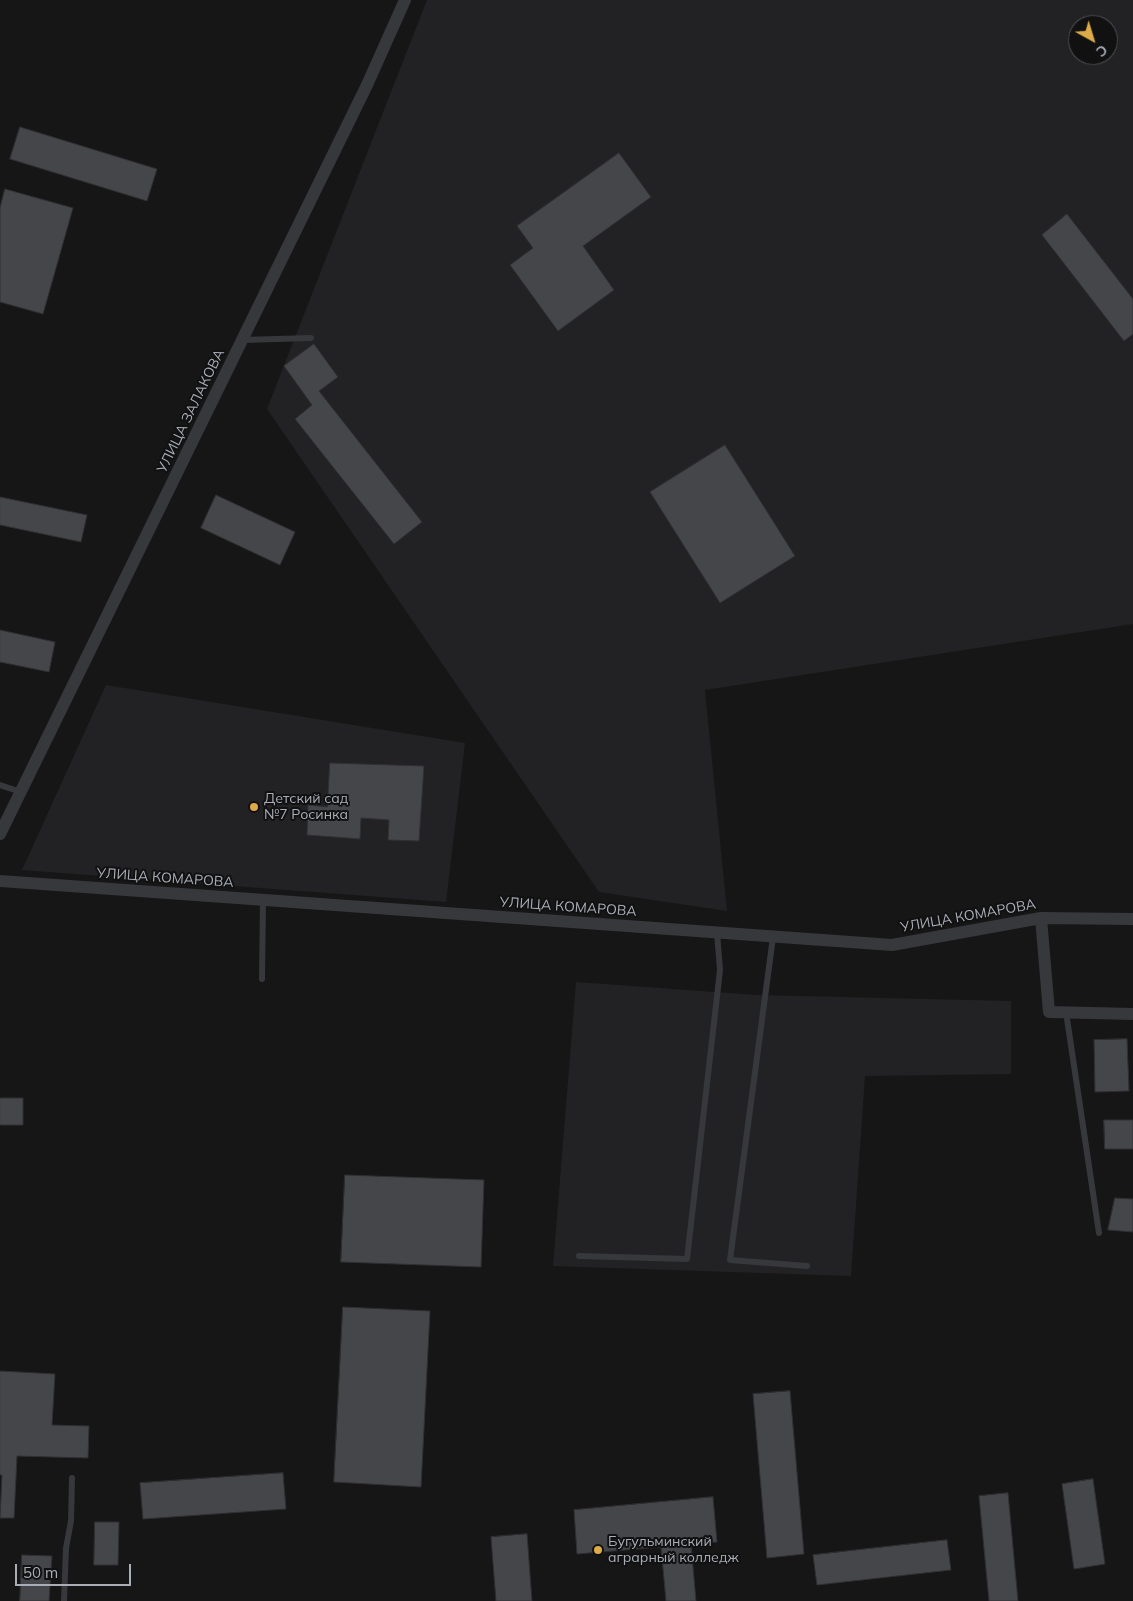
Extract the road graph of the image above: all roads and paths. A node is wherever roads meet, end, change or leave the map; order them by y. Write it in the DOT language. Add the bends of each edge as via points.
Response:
graph roads {
  1 [pos="405,0"];
  2 [pos="311,338"];
  3 [pos="242,340"];
  4 [pos="0,785"];
  5 [pos="21,792"];
  6 [pos="0,834"];
  7 [pos="0,881"];
  8 [pos="263,900"];
  9 [pos="1042,918"];
  10 [pos="1133,919"];
  11 [pos="717,932"];
  12 [pos="773,936"];
  13 [pos="262,979"];
  14 [pos="1066,1012"];
  15 [pos="1133,1014"];
  16 [pos="1099,1233"];
  17 [pos="579,1256"];
  18 [pos="806,1266"];
  19 [pos="72,1478"];
  20 [pos="64,1601"];
  1 -- 3 [label="street, УЛИЦА ЗАЛАКОВА"];
  2 -- 3 [label="lane"];
  3 -- 5 [label="street, УЛИЦА ЗАЛАКОВА"];
  4 -- 5 [label="lane"];
  5 -- 6 [label="street, УЛИЦА ЗАЛАКОВА"];
  7 -- 8 [label="street, УЛИЦА КОМАРОВА"];
  8 -- 11 [label="street, УЛИЦА КОМАРОВА"];
  8 -- 13 [label="lane"];
  9 -- 10 [label="street, УЛИЦА КОМАРОВА"];
  9 -- 12 [label="street, УЛИЦА КОМАРОВА" via="892,945"];
  9 -- 14 [label="street" via="1049,1012"];
  11 -- 12 [label="street, УЛИЦА КОМАРОВА"];
  11 -- 17 [label="lane" via="720,970 687,1259"];
  12 -- 18 [label="lane" via="730,1260"];
  14 -- 15 [label="street"];
  14 -- 16 [label="lane"];
  19 -- 20 [label="lane"];
}
